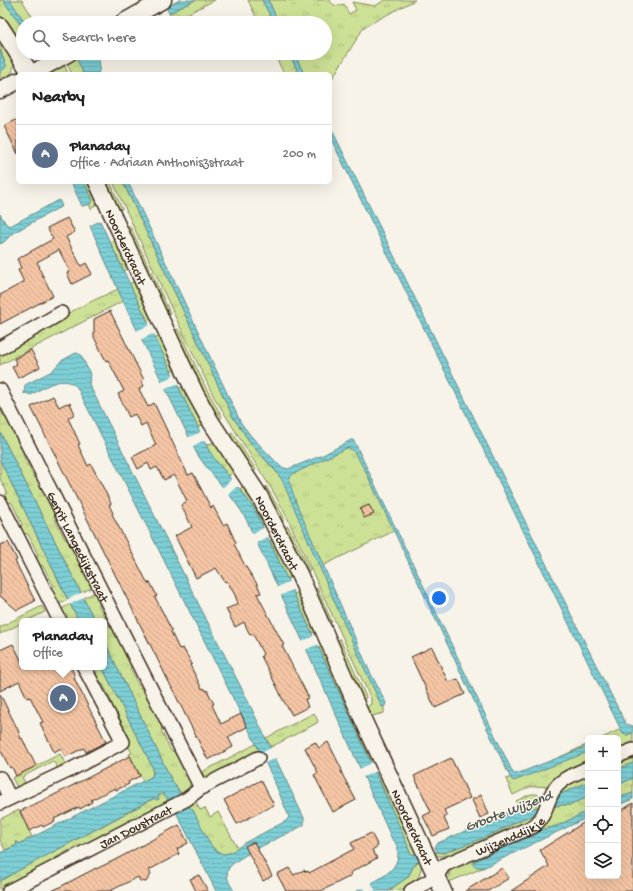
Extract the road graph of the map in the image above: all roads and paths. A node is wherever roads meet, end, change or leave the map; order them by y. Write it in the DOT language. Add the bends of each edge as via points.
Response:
graph roads {
  1 [pos="163,0"];
  2 [pos="134,16"];
  3 [pos="0,26"];
  4 [pos="16,51"];
  5 [pos="22,60"];
  6 [pos="56,60"];
  7 [pos="30,72"];
  8 [pos="35,72"];
  9 [pos="16,82"];
  10 [pos="0,90"];
  11 [pos="98,184"];
  12 [pos="61,313"];
  13 [pos="0,348"];
  14 [pos="0,390"];
  15 [pos="0,502"];
  16 [pos="58,618"];
  17 [pos="86,670"];
  18 [pos="633,750"];
  19 [pos="621,755"];
  20 [pos="258,758"];
  21 [pos="585,769"];
  22 [pos="0,778"];
  23 [pos="201,788"];
  24 [pos="5,801"];
  25 [pos="436,877"];
  26 [pos="9,891"];
  27 [pos="411,891"];
  28 [pos="443,891"];
  1 -- 2 [label="street"];
  3 -- 4 [label="street"];
  5 -- 7 [label="street"];
  6 -- 8 [label="street"];
  9 -- 10 [label="street"];
  11 -- 25 [label="street, Noorderdracht" via="195,393 260,497 299,574 356,711"];
  12 -- 13 [label="street"];
  14 -- 23 [label="street, Gerrit Langedijkstraat"];
  15 -- 16 [label="street"];
  17 -- 24 [label="street" via="123,742"];
  18 -- 19 [label="street"];
  20 -- 23 [label="street, Jan Doustraat"];
  21 -- 25 [label="street, Wijzenddijkje" via="563,780 556,787 538,823 444,865"];
  22 -- 24 [label="street"];
  23 -- 26 [label="street, Jan Doustraat" via="187,799"];
  25 -- 27 [label="street, Wijzenddijkje"];
  25 -- 28 [label="street, Noorderdracht"];
}
